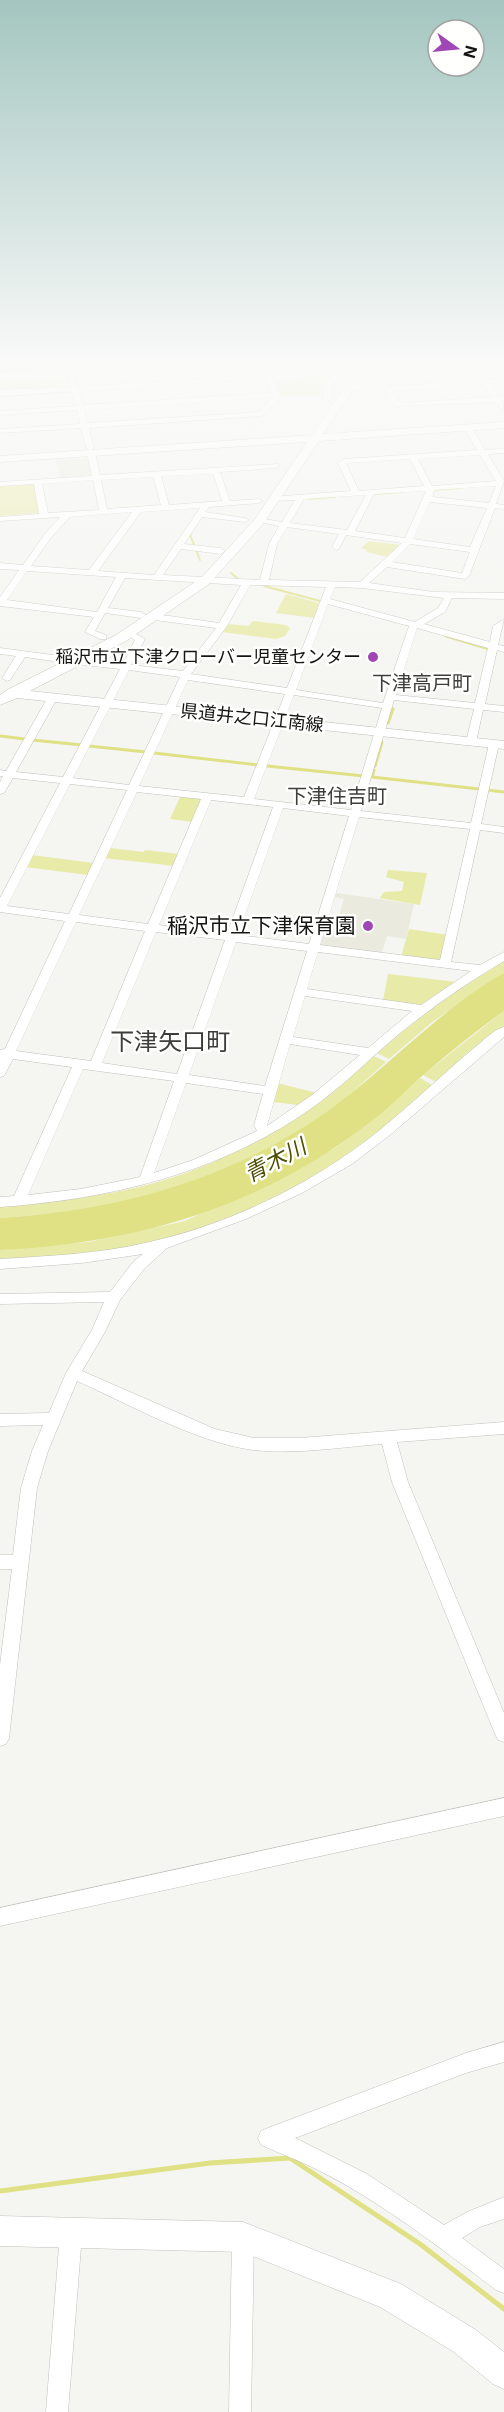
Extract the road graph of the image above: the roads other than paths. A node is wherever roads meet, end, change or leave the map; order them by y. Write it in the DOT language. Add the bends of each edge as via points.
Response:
graph roads {
  1 [pos="118,477"];
  2 [pos="157,477"];
  3 [pos="218,477"];
  4 [pos="278,477"];
  5 [pos="286,477"];
  6 [pos="348,477"];
  7 [pos="424,477"];
  8 [pos="97,478"];
  9 [pos="38,482"];
  10 [pos="502,483"];
  11 [pos="0,484"];
  12 [pos="430,488"];
  13 [pos="369,493"];
  14 [pos="356,494"];
  15 [pos="301,497"];
  16 [pos="273,499"];
  17 [pos="428,499"];
  18 [pos="259,501"];
  19 [pos="227,503"];
  20 [pos="207,504"];
  21 [pos="491,506"];
  22 [pos="166,507"];
  23 [pos="504,507"];
  24 [pos="139,509"];
  25 [pos="104,512"];
  26 [pos="68,514"];
  27 [pos="200,514"];
  28 [pos="44,516"];
  29 [pos="0,519"];
  30 [pos="252,521"];
  31 [pos="285,525"];
  32 [pos="347,532"];
  33 [pos="408,540"];
  34 [pos="178,546"];
  35 [pos="336,547"];
  36 [pos="474,548"];
  37 [pos="221,551"];
  38 [pos="387,564"];
  39 [pos="0,566"];
  40 [pos="23,568"];
  41 [pos="92,573"];
  42 [pos="122,575"];
  43 [pos="157,577"];
  44 [pos="199,580"];
  45 [pos="247,582"];
  46 [pos="264,582"];
  47 [pos="332,583"];
  48 [pos="362,585"];
  49 [pos="449,596"];
  50 [pos="504,596"];
  51 [pos="325,600"];
  52 [pos="1,602"];
  53 [pos="100,613"];
  54 [pos="141,615"];
  55 [pos="155,617"];
  56 [pos="504,622"];
  57 [pos="416,625"];
  58 [pos="222,626"];
  59 [pos="129,633"];
  60 [pos="102,637"];
  61 [pos="493,648"];
  62 [pos="504,650"];
  63 [pos="0,651"];
  64 [pos="22,654"];
  65 [pos="60,659"];
  66 [pos="76,661"];
  67 [pos="126,667"];
  68 [pos="185,675"];
  69 [pos="5,688"];
  70 [pos="291,692"];
  71 [pos="53,697"];
  72 [pos="0,701"];
  73 [pos="389,701"];
  74 [pos="107,703"];
  75 [pos="479,707"];
  76 [pos="168,709"];
  77 [pos="504,709"];
  78 [pos="280,721"];
  79 [pos="380,732"];
  80 [pos="471,741"];
  81 [pos="499,744"];
  82 [pos="5,774"];
  83 [pos="68,781"];
  84 [pos="132,788"];
  85 [pos="0,791"];
  86 [pos="207,796"];
  87 [pos="248,801"];
  88 [pos="279,805"];
  89 [pos="356,813"];
  90 [pos="475,827"];
  91 [pos="504,830"];
  92 [pos="0,909"];
  93 [pos="72,918"];
  94 [pos="152,928"];
  95 [pos="232,938"];
  96 [pos="315,948"];
  97 [pos="504,956"];
  98 [pos="445,964"];
  99 [pos="482,969"];
  100 [pos="301,992"];
  101 [pos="424,1009"];
  102 [pos="504,1031"];
  103 [pos="287,1040"];
  104 [pos="370,1052"];
  105 [pos="4,1054"];
  106 [pos="79,1064"];
  107 [pos="95,1066"];
  108 [pos="0,1073"];
  109 [pos="182,1078"];
  110 [pos="271,1091"];
  111 [pos="264,1132"];
  112 [pos="145,1181"];
  113 [pos="20,1201"];
  114 [pos="0,1202"];
  115 [pos="162,1245"];
  116 [pos="0,1264"];
  117 [pos="114,1297"];
  118 [pos="0,1299"];
  119 [pos="73,1373"];
  120 [pos="53,1419"];
  121 [pos="0,1420"];
  122 [pos="504,1428"];
  123 [pos="388,1437"];
  124 [pos="0,1562"];
  125 [pos="22,1562"];
  126 [pos="1,1729"];
  127 [pos="504,1734"];
  128 [pos="504,1807"];
  129 [pos="0,1917"];
  130 [pos="504,2052"];
  131 [pos="504,2208"];
  132 [pos="0,2232"];
  133 [pos="71,2234"];
  134 [pos="243,2237"];
  135 [pos="443,2238"];
  136 [pos="504,2282"];
  137 [pos="504,2373"];
  138 [pos="57,2412"];
  139 [pos="240,2412"];
  1 -- 8 [label="street"];
  2 -- 22 [label="street"];
  3 -- 19 [label="street"];
  4 -- 18 [label="main road"];
  5 -- 16 [label="main road"];
  6 -- 14 [label="street"];
  7 -- 12 [label="street"];
  8 -- 9 [label="street"];
  8 -- 25 [label="street"];
  9 -- 11 [label="street"];
  9 -- 28 [label="street"];
  10 -- 12 [label="street"];
  10 -- 21 [label="street"];
  12 -- 13 [label="street"];
  12 -- 17 [label="street"];
  13 -- 14 [label="street"];
  13 -- 32 [label="street" via="371,496"];
  14 -- 15 [label="street"];
  15 -- 16 [label="street"];
  15 -- 31 [label="street"];
  16 -- 30 [label="main road"];
  17 -- 21 [label="street"];
  17 -- 33 [label="street"];
  18 -- 19 [label="street"];
  18 -- 30 [label="main road"];
  19 -- 20 [label="street"];
  20 -- 22 [label="street"];
  20 -- 27 [label="street"];
  21 -- 23 [label="street"];
  21 -- 36 [label="street"];
  22 -- 24 [label="street"];
  24 -- 25 [label="street"];
  24 -- 41 [label="street"];
  25 -- 26 [label="street"];
  26 -- 28 [label="street"];
  26 -- 40 [label="street"];
  27 -- 30 [label="street"];
  27 -- 34 [label="street"];
  28 -- 29 [label="street"];
  30 -- 31 [label="street"];
  30 -- 37 [label="main road"];
  30 -- 44 [label="main road"];
  31 -- 32 [label="street"];
  31 -- 46 [label="street" via="273,544"];
  32 -- 33 [label="street"];
  32 -- 35 [label="street"];
  33 -- 36 [label="street"];
  33 -- 38 [label="street"];
  34 -- 37 [label="street"];
  34 -- 43 [label="street"];
  36 -- 38 [label="street" via="465,576"];
  37 -- 44 [label="main road"];
  38 -- 48 [label="street"];
  39 -- 40 [label="street"];
  40 -- 41 [label="street"];
  40 -- 52 [label="street"];
  41 -- 42 [label="street"];
  42 -- 43 [label="street"];
  42 -- 53 [label="street"];
  43 -- 44 [label="street"];
  44 -- 45 [label="street"];
  44 -- 54 [label="main road"];
  44 -- 55 [label="main road"];
  45 -- 46 [label="street"];
  45 -- 58 [label="street"];
  46 -- 47 [label="street"];
  47 -- 48 [label="street"];
  47 -- 51 [label="street"];
  48 -- 49 [label="street"];
  49 -- 50 [label="street"];
  49 -- 57 [label="street" via="442,610"];
  51 -- 57 [label="street"];
  51 -- 70 [label="street"];
  52 -- 53 [label="street"];
  53 -- 54 [label="street"];
  53 -- 60 [label="street" via="90,632"];
  54 -- 60 [label="main road"];
  55 -- 58 [label="street"];
  55 -- 59 [label="main road"];
  56 -- 61 [label="street" via="498,626"];
  57 -- 61 [label="street"];
  57 -- 73 [label="street"];
  58 -- 68 [label="street"];
  59 -- 66 [label="main road"];
  59 -- 67 [label="street" via="140,639"];
  60 -- 65 [label="main road"];
  61 -- 62 [label="street"];
  61 -- 75 [label="street"];
  63 -- 64 [label="street"];
  64 -- 65 [label="street"];
  64 -- 69 [label="street"];
  65 -- 69 [label="main road"];
  66 -- 67 [label="street"];
  66 -- 69 [label="main road"];
  67 -- 68 [label="street"];
  67 -- 74 [label="street"];
  68 -- 70 [label="street"];
  68 -- 76 [label="street"];
  69 -- 71 [label="main road, 県道井之口江南線"];
  69 -- 72 [label="main road"];
  70 -- 73 [label="street"];
  70 -- 78 [label="street"];
  71 -- 74 [label="main road, 県道井之口江南線"];
  71 -- 82 [label="street"];
  73 -- 75 [label="street"];
  73 -- 79 [label="street"];
  74 -- 76 [label="main road, 県道井之口江南線"];
  74 -- 83 [label="street"];
  75 -- 77 [label="street"];
  75 -- 80 [label="street"];
  76 -- 78 [label="main road, 県道井之口江南線"];
  76 -- 84 [label="street"];
  78 -- 79 [label="main road, 県道井之口江南線"];
  78 -- 87 [label="street"];
  79 -- 80 [label="main road, 県道井之口江南線"];
  79 -- 89 [label="street"];
  80 -- 81 [label="main road, 県道井之口江南線"];
  81 -- 90 [label="street"];
  82 -- 83 [label="street"];
  82 -- 85 [label="street"];
  83 -- 84 [label="street"];
  83 -- 92 [label="street"];
  84 -- 86 [label="street"];
  84 -- 93 [label="street"];
  86 -- 87 [label="street"];
  86 -- 94 [label="street"];
  87 -- 88 [label="street"];
  88 -- 89 [label="street"];
  88 -- 95 [label="street"];
  89 -- 90 [label="street"];
  89 -- 96 [label="street"];
  90 -- 91 [label="street"];
  90 -- 98 [label="street"];
  92 -- 93 [label="street"];
  93 -- 94 [label="street"];
  93 -- 105 [label="street"];
  94 -- 95 [label="street"];
  94 -- 107 [label="street"];
  95 -- 96 [label="street"];
  95 -- 109 [label="street"];
  96 -- 98 [label="street"];
  96 -- 100 [label="street"];
  97 -- 99 [label="street"];
  98 -- 99 [label="street"];
  99 -- 101 [label="street"];
  100 -- 101 [label="street"];
  100 -- 103 [label="street"];
  101 -- 104 [label="street"];
  102 -- 115 [label="street" via="469,1056 392,1127 342,1165 238,1216"];
  103 -- 104 [label="street"];
  103 -- 110 [label="street"];
  104 -- 111 [label="street" via="304,1107"];
  105 -- 106 [label="street"];
  105 -- 108 [label="street"];
  106 -- 107 [label="street"];
  106 -- 113 [label="street"];
  107 -- 109 [label="street"];
  109 -- 110 [label="street"];
  109 -- 112 [label="street"];
  110 -- 111 [label="street" via="260,1125"];
  111 -- 112 [label="street" via="205,1161"];
  112 -- 113 [label="street"];
  113 -- 114 [label="street"];
  115 -- 116 [label="street"];
  115 -- 117 [label="street" via="139,1265"];
  117 -- 118 [label="street"];
  117 -- 119 [label="street"];
  119 -- 120 [label="street"];
  119 -- 123 [label="street" via="212,1435 240,1442 300,1444"];
  120 -- 121 [label="street"];
  120 -- 125 [label="street" via="29,1488"];
  122 -- 123 [label="street"];
  123 -- 127 [label="street" via="400,1482"];
  124 -- 125 [label="street"];
  125 -- 126 [label="street"];
  128 -- 129 [label="street"];
  130 -- 135 [label="street" via="268,2138 311,2154"];
  131 -- 135 [label="street" via="474,2219"];
  132 -- 133 [label="main road"];
  133 -- 134 [label="main road"];
  133 -- 138 [label="street"];
  134 -- 137 [label="main road" via="390,2295 465,2341"];
  134 -- 139 [label="street"];
  135 -- 136 [label="street"];
}
